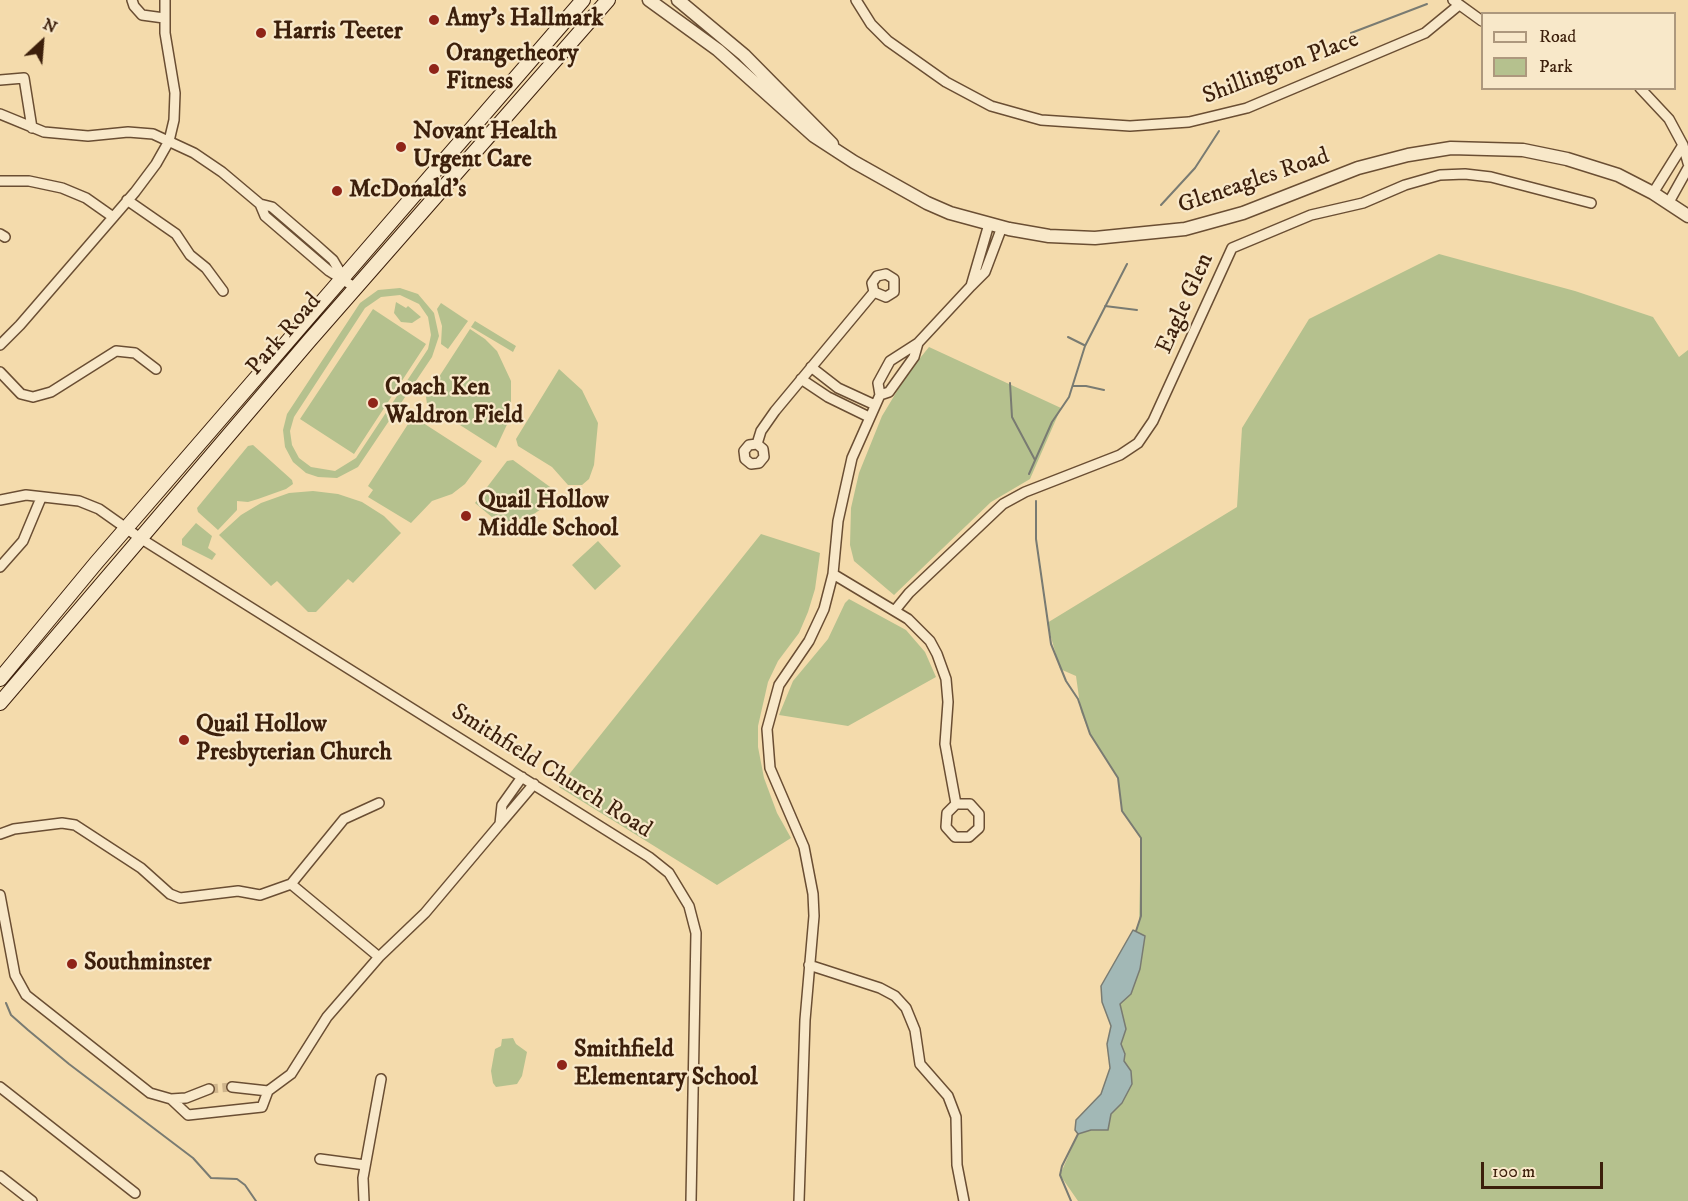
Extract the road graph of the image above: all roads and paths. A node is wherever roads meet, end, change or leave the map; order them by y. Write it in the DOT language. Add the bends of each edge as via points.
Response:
graph roads {
  1 [pos="132,0"];
  2 [pos="165,0"];
  3 [pos="583,0"];
  4 [pos="608,0"];
  5 [pos="649,0"];
  6 [pos="678,0"];
  7 [pos="856,0"];
  8 [pos="1456,2"];
  9 [pos="164,18"];
  10 [pos="1481,20"];
  11 [pos="0,80"];
  12 [pos="1642,90"];
  13 [pos="0,114"];
  14 [pos="32,128"];
  15 [pos="169,141"];
  16 [pos="1683,145"];
  17 [pos="836,149"];
  18 [pos="1688,163"];
  19 [pos="1688,168"];
  20 [pos="0,181"];
  21 [pos="1653,193"];
  22 [pos="127,200"];
  23 [pos="1669,202"];
  24 [pos="1591,203"];
  25 [pos="1688,216"];
  26 [pos="113,217"];
  27 [pos="989,224"];
  28 [pos="1002,227"];
  29 [pos="343,277"];
  30 [pos="971,286"];
  31 [pos="356,288"];
  32 [pos="223,291"];
  33 [pos="874,292"];
  34 [pos="918,343"];
  35 [pos="0,345"];
  36 [pos="811,367"];
  37 [pos="156,369"];
  38 [pos="0,372"];
  39 [pos="801,379"];
  40 [pos="880,395"];
  41 [pos="875,405"];
  42 [pos="869,417"];
  43 [pos="757,444"];
  44 [pos="41,498"];
  45 [pos="0,500"];
  46 [pos="126,529"];
  47 [pos="140,538"];
  48 [pos="0,567"];
  49 [pos="833,574"];
  50 [pos="896,609"];
  51 [pos="0,679"];
  52 [pos="0,703"];
  53 [pos="522,777"];
  54 [pos="534,784"];
  55 [pos="379,803"];
  56 [pos="956,804"];
  57 [pos="500,824"];
  58 [pos="0,834"];
  59 [pos="291,884"];
  60 [pos="0,895"];
  61 [pos="379,957"];
  62 [pos="809,965"];
  63 [pos="381,1079"];
  64 [pos="0,1087"];
  65 [pos="232,1087"];
  66 [pos="209,1089"];
  67 [pos="268,1091"];
  68 [pos="171,1099"];
  69 [pos="320,1159"];
  70 [pos="365,1165"];
  71 [pos="0,1176"];
  72 [pos="135,1193"];
  73 [pos="32,1201"];
  74 [pos="364,1201"];
  75 [pos="691,1201"];
  76 [pos="799,1201"];
  77 [pos="964,1201"];
  1 -- 9 [label="street" via="142,15"];
  2 -- 9 [label="street"];
  3 -- 29 [label="main road, Park Road"];
  4 -- 31 [label="main road, Park Road"];
  5 -- 17 [label="street, Gleneagles Road" via="718,50 814,136"];
  6 -- 17 [label="street, Gleneagles Road" via="737,49"];
  7 -- 8 [label="street, Shillington Place" via="888,41 980,101 1041,120 1130,126 1189,122 1247,108 1425,33"];
  8 -- 10 [label="street"];
  9 -- 15 [label="street" via="175,93"];
  11 -- 14 [label="street" via="24,78"];
  12 -- 16 [label="street" via="1669,118"];
  13 -- 14 [label="street"];
  14 -- 15 [label="street" via="88,136 144,132"];
  15 -- 22 [label="street"];
  15 -- 29 [label="street" via="208,161 260,204 272,207 333,260"];
  16 -- 18 [label="street"];
  16 -- 21 [label="street"];
  17 -- 27 [label="street, Gleneagles Road" via="905,193 950,213"];
  19 -- 23 [label="street"];
  20 -- 26 [label="street" via="29,181 63,188"];
  21 -- 23 [label="street, Gleneagles Road"];
  21 -- 28 [label="street, Gleneagles Road" via="1609,172 1545,154 1450,148 1378,162 1243,213 1185,230 1095,238 1049,237"];
  22 -- 26 [label="street"];
  22 -- 32 [label="street" via="176,234"];
  23 -- 25 [label="street, Gleneagles Road"];
  24 -- 50 [label="street, Eagle Glen" via="1491,177 1440,175 1405,184 1363,203 1311,215 1232,248 1153,421 1138,443 1120,455 1003,504"];
  26 -- 35 [label="street"];
  27 -- 28 [label="street, Gleneagles Road"];
  27 -- 30 [label="street"];
  28 -- 30 [label="street" via="985,272"];
  29 -- 31 [label="street"];
  29 -- 46 [label="main road, Park Road"];
  30 -- 34 [label="street"];
  31 -- 47 [label="main road, Park Road"];
  33 -- 36 [label="street"];
  34 -- 40 [label="street" via="914,357 889,392"];
  34 -- 40 [label="street" via="890,361 878,383"];
  36 -- 39 [label="street"];
  36 -- 41 [label="street" via="838,388"];
  37 -- 38 [label="street" via="135,353 116,351 51,392 33,396 21,394"];
  39 -- 42 [label="street"];
  39 -- 43 [label="street" via="761,431"];
  40 -- 41 [label="street"];
  41 -- 42 [label="street"];
  42 -- 49 [label="street" via="843,493"];
  44 -- 45 [label="street, Smithfield Church Road" via="20,495"];
  44 -- 46 [label="street, Smithfield Church Road" via="89,504"];
  44 -- 48 [label="street" via="22,541"];
  46 -- 47 [label="street, Smithfield Church Road"];
  46 -- 51 [label="main road, Park Road"];
  47 -- 52 [label="main road, Park Road"];
  47 -- 53 [label="street, Smithfield Church Road"];
  49 -- 50 [label="street"];
  49 -- 62 [label="street" via="817,625 779,685 767,729 770,768 810,867 814,916"];
  50 -- 56 [label="street" via="930,641 943,669 948,702 947,765"];
  53 -- 54 [label="street, Smithfield Church Road"];
  53 -- 57 [label="street" via="502,805"];
  54 -- 57 [label="street"];
  54 -- 75 [label="street, Smithfield Church Road" via="657,862 689,906 697,944"];
  55 -- 59 [label="street" via="344,819"];
  57 -- 61 [label="street" via="425,913"];
  58 -- 59 [label="street" via="62,823 75,825 141,867 170,894 180,898 238,891 260,895"];
  59 -- 61 [label="street"];
  60 -- 68 [label="street" via="15,975 26,995 150,1093"];
  61 -- 67 [label="street" via="327,1017 291,1074"];
  62 -- 76 [label="street"];
  62 -- 77 [label="street" via="880,988 906,1008 915,1030 920,1065 948,1096 956,1117 957,1165"];
  63 -- 70 [label="street"];
  64 -- 72 [label="street"];
  65 -- 67 [label="street"];
  66 -- 68 [label="street"];
  67 -- 68 [label="street" via="262,1107 188,1115"];
  69 -- 70 [label="street"];
  70 -- 74 [label="street"];
  71 -- 73 [label="street"];
}
